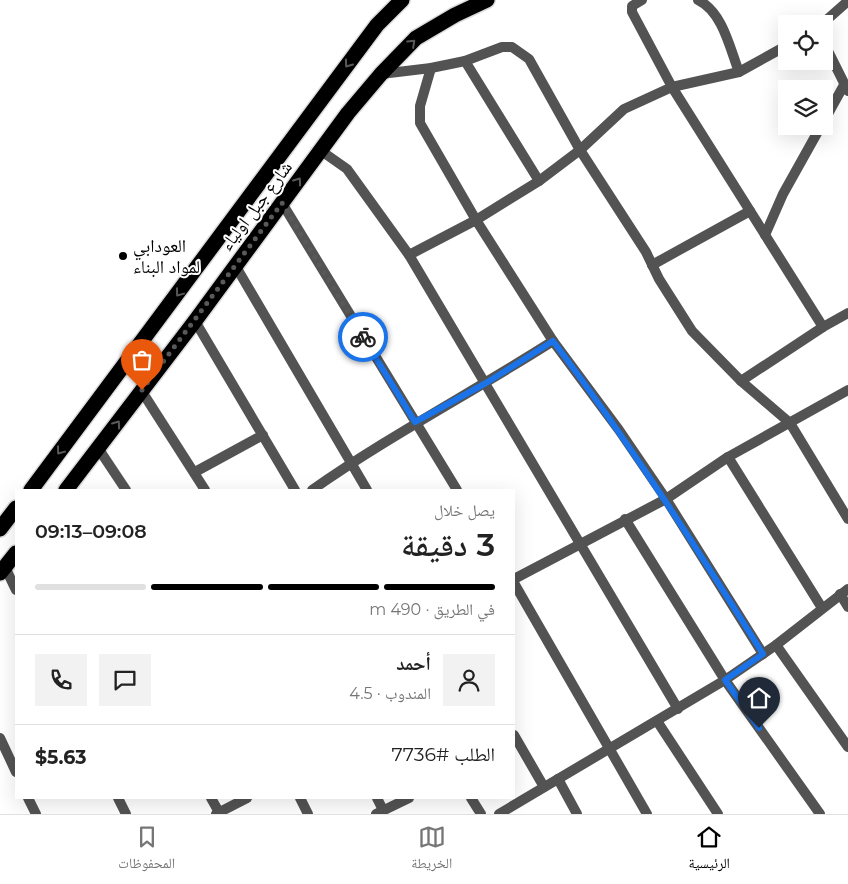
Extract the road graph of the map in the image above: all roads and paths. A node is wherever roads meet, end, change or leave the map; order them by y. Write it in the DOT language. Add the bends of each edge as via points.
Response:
graph roads {
  1 [pos="402,0"];
  2 [pos="487,0"];
  3 [pos="642,0"];
  4 [pos="698,0"];
  5 [pos="848,1"];
  6 [pos="832,15"];
  7 [pos="778,50"];
  8 [pos="465,61"];
  9 [pos="833,62"];
  10 [pos="430,68"];
  11 [pos="739,72"];
  12 [pos="381,74"];
  13 [pos="672,87"];
  14 [pos="847,89"];
  15 [pos="833,108"];
  16 [pos="816,135"];
  17 [pos="320,150"];
  18 [pos="580,150"];
  19 [pos="539,181"];
  20 [pos="282,203"];
  21 [pos="750,211"];
  22 [pos="476,220"];
  23 [pos="766,235"];
  24 [pos="409,256"];
  25 [pos="235,264"];
  26 [pos="652,266"];
  27 [pos="848,314"];
  28 [pos="195,321"];
  29 [pos="823,327"];
  30 [pos="553,341"];
  31 [pos="741,382"];
  32 [pos="486,383"];
  33 [pos="142,390"];
  34 [pos="847,391"];
  35 [pos="415,422"];
  36 [pos="790,423"];
  37 [pos="263,435"];
  38 [pos="98,448"];
  39 [pos="728,457"];
  40 [pos="351,463"];
  41 [pos="195,472"];
  42 [pos="31,489"];
  43 [pos="67,489"];
  44 [pos="125,489"];
  45 [pos="204,489"];
  46 [pos="294,489"];
  47 [pos="313,489"];
  48 [pos="367,489"];
  49 [pos="456,489"];
  50 [pos="666,498"];
  51 [pos="15,509"];
  52 [pos="848,519"];
  53 [pos="624,520"];
  54 [pos="0,529"];
  55 [pos="578,543"];
  56 [pos="15,554"];
  57 [pos="2,570"];
  58 [pos="515,578"];
  59 [pos="515,585"];
  60 [pos="15,589"];
  61 [pos="844,591"];
  62 [pos="848,606"];
  63 [pos="822,608"];
  64 [pos="776,645"];
  65 [pos="763,654"];
  66 [pos="725,680"];
  67 [pos="678,709"];
  68 [pos="657,720"];
  69 [pos="0,738"];
  70 [pos="515,738"];
  71 [pos="848,747"];
  72 [pos="608,748"];
  73 [pos="15,770"];
  74 [pos="558,779"];
  75 [pos="544,787"];
  76 [pos="28,799"];
  77 [pos="118,799"];
  78 [pos="211,799"];
  79 [pos="245,799"];
  80 [pos="300,799"];
  81 [pos="376,799"];
  82 [pos="407,799"];
  83 [pos="472,799"];
  84 [pos="380,812"];
  85 [pos="218,813"];
  86 [pos="36,814"];
  87 [pos="126,814"];
  88 [pos="308,814"];
  89 [pos="481,814"];
  90 [pos="499,814"];
  91 [pos="577,814"];
  92 [pos="647,814"];
  93 [pos="718,814"];
  94 [pos="820,814"];
  1 -- 42 [label="highway, شارع جبل اولياء, one-way" via="377,26"];
  12 -- 2 [label="highway, شارع جبل اولياء, one-way" via="416,38"];
  3 -- 13 [label="street" via="632,6 632,12"];
  4 -- 11 [label="street" via="713,11 719,21"];
  5 -- 6 [label="street"];
  7 -- 11 [label="street"];
  8 -- 10 [label="street"];
  8 -- 18 [label="street" via="502,47 512,47 522,53"];
  8 -- 19 [label="street"];
  9 -- 14 [label="street"];
  10 -- 12 [label="street"];
  10 -- 22 [label="street" via="420,106 420,124"];
  11 -- 13 [label="street"];
  12 -- 17 [label="highway, شارع جبل اولياء"];
  13 -- 18 [label="street" via="624,110"];
  13 -- 21 [label="street"];
  14 -- 15 [label="street"];
  16 -- 23 [label="street" via="783,194"];
  20 -- 17 [label="highway, شارع جبل اولياء, one-way"];
  17 -- 24 [label="street" via="347,169"];
  18 -- 19 [label="street"];
  18 -- 26 [label="street"];
  19 -- 22 [label="street"];
  20 -- 25 [label="highway, شارع جبل اولياء"];
  20 -- 35 [label="street"];
  21 -- 23 [label="street"];
  21 -- 26 [label="street"];
  22 -- 24 [label="street"];
  22 -- 30 [label="street"];
  23 -- 29 [label="street"];
  24 -- 32 [label="street"];
  25 -- 28 [label="highway, شارع جبل اولياء"];
  25 -- 40 [label="street"];
  26 -- 31 [label="street" via="692,331"];
  27 -- 29 [label="street"];
  28 -- 33 [label="highway, شارع جبل اولياء"];
  28 -- 37 [label="street"];
  29 -- 31 [label="street"];
  30 -- 32 [label="street"];
  30 -- 50 [label="street"];
  31 -- 36 [label="street"];
  32 -- 35 [label="street"];
  32 -- 55 [label="street"];
  38 -- 33 [label="highway, شارع جبل اولياء, one-way"];
  33 -- 41 [label="street"];
  34 -- 36 [label="street"];
  35 -- 40 [label="street"];
  35 -- 49 [label="street"];
  36 -- 39 [label="street"];
  36 -- 52 [label="street"];
  37 -- 41 [label="street"];
  37 -- 46 [label="street"];
  38 -- 43 [label="highway, شارع جبل اولياء"];
  38 -- 44 [label="street"];
  39 -- 50 [label="street"];
  39 -- 63 [label="street"];
  40 -- 47 [label="street"];
  40 -- 48 [label="street"];
  41 -- 45 [label="street"];
  50 -- 53 [label="street"];
  50 -- 65 [label="street"];
  51 -- 54 [label="highway"];
  53 -- 55 [label="street"];
  53 -- 66 [label="street"];
  55 -- 58 [label="street"];
  55 -- 67 [label="street"];
  56 -- 57 [label="highway"];
  57 -- 60 [label="street"];
  59 -- 72 [label="street"];
  61 -- 62 [label="street"];
  61 -- 63 [label="street"];
  63 -- 64 [label="street"];
  64 -- 65 [label="street"];
  64 -- 71 [label="street"];
  65 -- 66 [label="street"];
  66 -- 67 [label="street"];
  66 -- 94 [label="street"];
  67 -- 68 [label="street"];
  68 -- 72 [label="street"];
  68 -- 93 [label="street"];
  69 -- 73 [label="street"];
  70 -- 75 [label="street"];
  72 -- 74 [label="street"];
  72 -- 92 [label="street"];
  74 -- 75 [label="street"];
  74 -- 91 [label="street"];
  75 -- 90 [label="street"];
  76 -- 86 [label="street"];
  77 -- 87 [label="street"];
  78 -- 85 [label="street"];
  79 -- 85 [label="street"];
  80 -- 88 [label="street"];
  81 -- 84 [label="street"];
  82 -- 84 [label="street"];
  83 -- 89 [label="street"];
}
